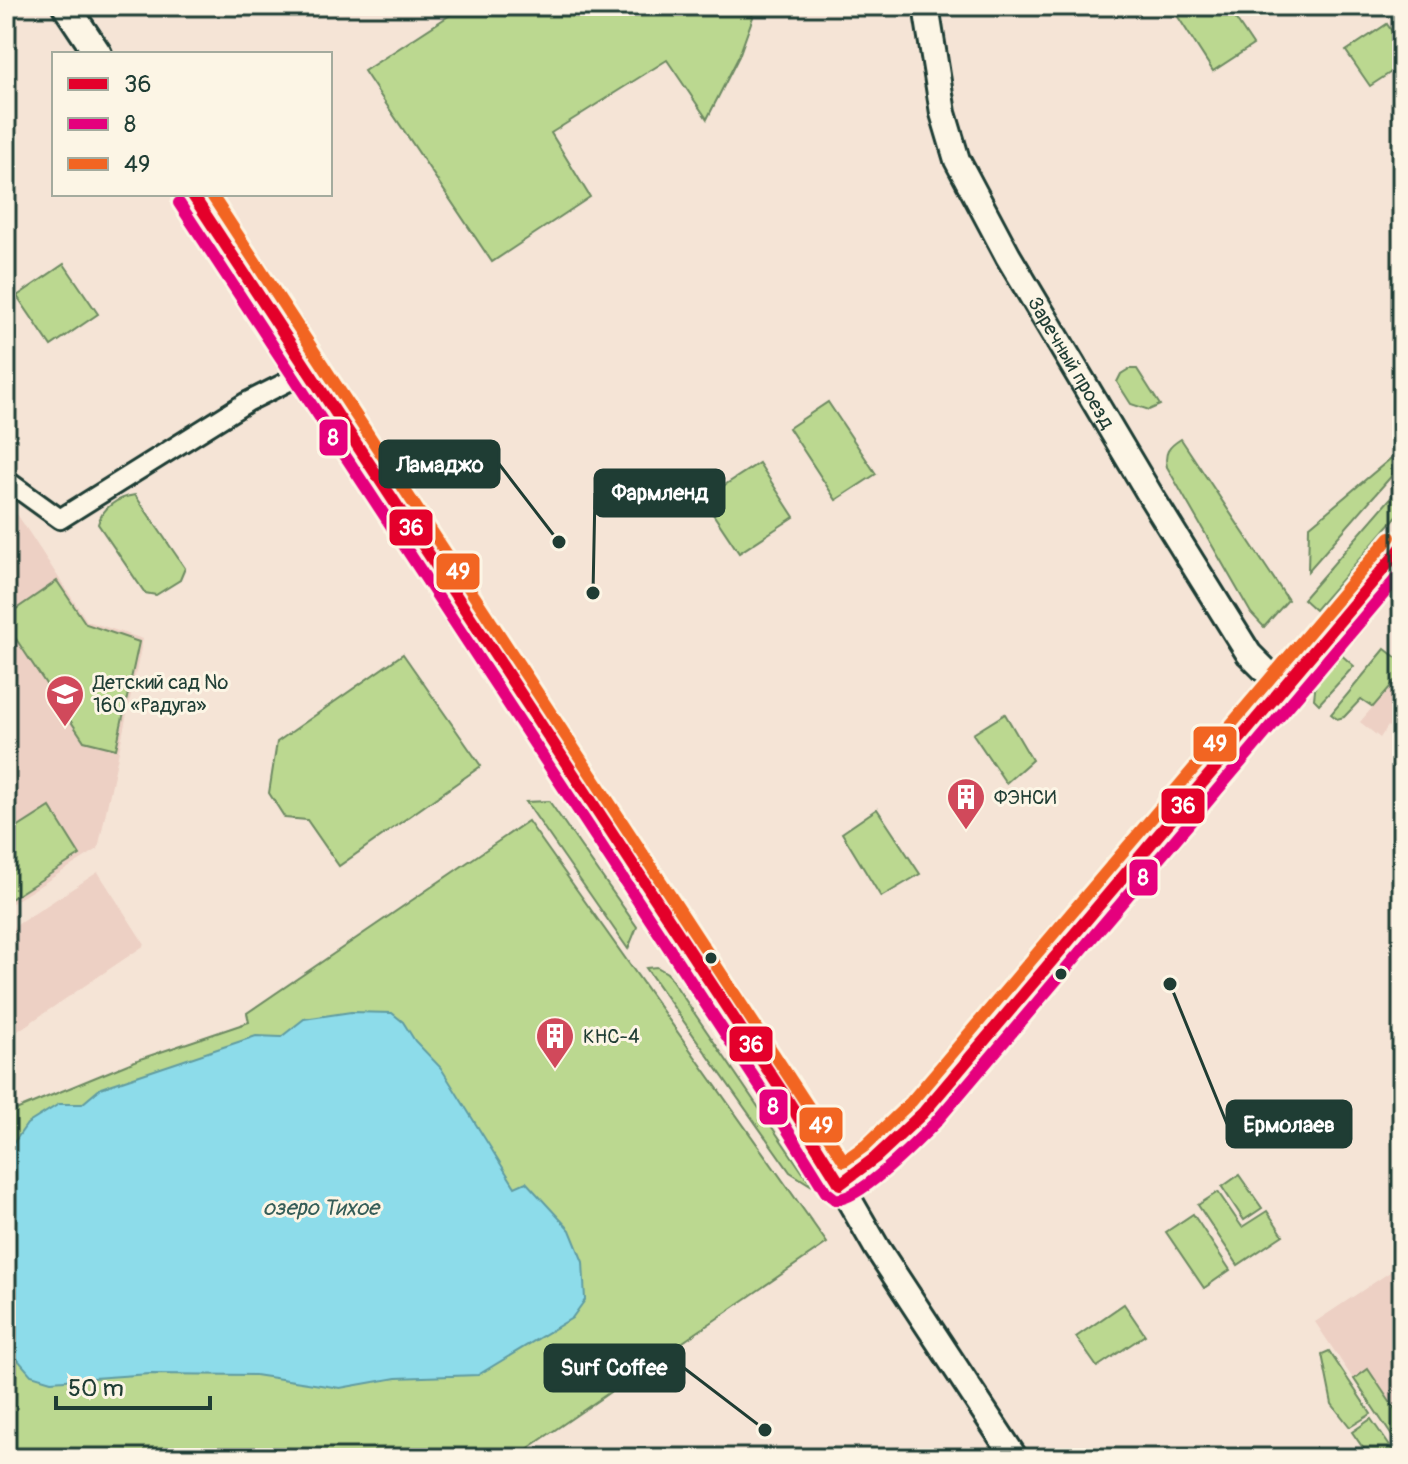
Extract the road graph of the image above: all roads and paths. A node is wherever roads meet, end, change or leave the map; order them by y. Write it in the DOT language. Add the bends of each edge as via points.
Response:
graph roads {
  1 [pos="66,6"];
  2 [pos="926,6"];
  3 [pos="97,52"];
  4 [pos="193,196"];
  5 [pos="309,371"];
  6 [pos="6,480"];
  7 [pos="1402,547"];
  8 [pos="1282,687"];
  9 [pos="840,1184"];
  10 [pos="1015,1458"];
  1 -- 3 [label="main road"];
  2 -- 8 [label="street, Заречный проезд" via="943,113 957,160 1160,511 1249,654"];
  4 -- 5 [label="main road"];
  5 -- 6 [label="street" via="247,402 60,519"];
  5 -- 9 [label="main road"];
  7 -- 8 [label="main road"];
  8 -- 9 [label="main road" via="923,1113"];
  9 -- 10 [label="street"];
}
